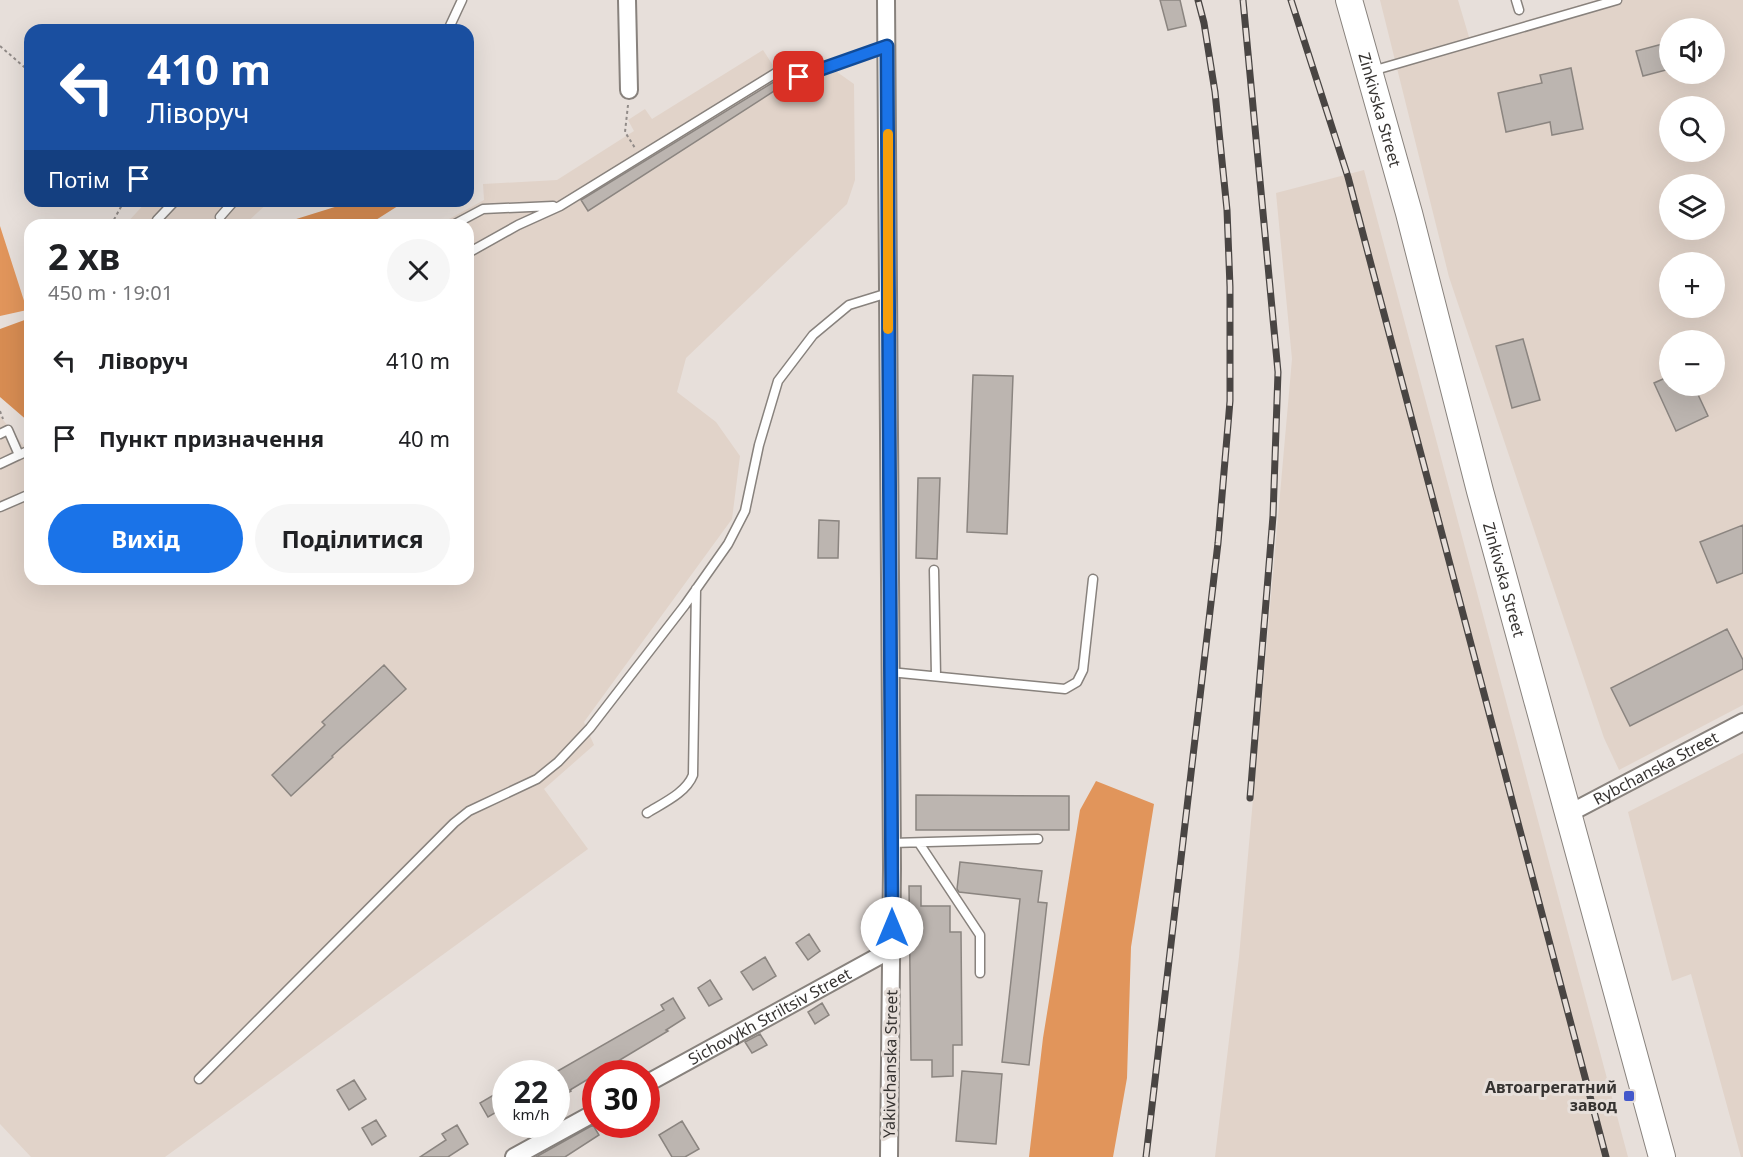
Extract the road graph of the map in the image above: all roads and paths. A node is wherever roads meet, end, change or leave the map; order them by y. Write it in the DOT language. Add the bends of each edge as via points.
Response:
graph roads {
  1 [pos="462,0"];
  2 [pos="627,0"];
  3 [pos="886,0"];
  4 [pos="1349,0"];
  5 [pos="1516,0"];
  6 [pos="1617,0"];
  7 [pos="1520,10"];
  8 [pos="451,24"];
  9 [pos="0,46"];
  10 [pos="887,46"];
  11 [pos="24,67"];
  12 [pos="1370,72"];
  13 [pos="629,90"];
  14 [pos="640,156"];
  15 [pos="560,206"];
  16 [pos="169,207"];
  17 [pos="228,207"];
  18 [pos="219,217"];
  19 [pos="158,219"];
  20 [pos="464,219"];
  21 [pos="474,250"];
  22 [pos="888,292"];
  23 [pos="0,434"];
  24 [pos="24,453"];
  25 [pos="19,455"];
  26 [pos="0,464"];
  27 [pos="24,497"];
  28 [pos="0,507"];
  29 [pos="934,570"];
  30 [pos="1093,579"];
  31 [pos="696,589"];
  32 [pos="890,672"];
  33 [pos="936,676"];
  34 [pos="1743,722"];
  35 [pos="647,813"];
  36 [pos="1568,814"];
  37 [pos="1038,840"];
  38 [pos="892,843"];
  39 [pos="919,843"];
  40 [pos="892,949"];
  41 [pos="980,973"];
  42 [pos="660,1076"];
  43 [pos="199,1079"];
  44 [pos="582,1120"];
  45 [pos="514,1157"];
  46 [pos="889,1157"];
  47 [pos="1662,1157"];
  1 -- 8 [label="lane"];
  2 -- 13 [label="street"];
  3 -- 10 [label="street, Yakivchanska Street"];
  4 -- 12 [label="main road, Zinkivska Street"];
  5 -- 7 [label="lane"];
  6 -- 12 [label="lane"];
  9 -- 11 [label="path"];
  10 -- 14 [label="lane" via="799,77 779,72"];
  10 -- 22 [label="street, Yakivchanska Street"];
  12 -- 36 [label="main road, Zinkivska Street"];
  13 -- 14 [label="path" via="625,132"];
  14 -- 15 [label="lane"];
  15 -- 20 [label="lane" via="483,209"];
  15 -- 21 [label="lane"];
  16 -- 19 [label="lane"];
  17 -- 18 [label="lane"];
  22 -- 31 [label="lane" via="849,305 813,335 778,381 745,511 728,544"];
  22 -- 32 [label="street, Yakivchanska Street"];
  23 -- 25 [label="lane" via="8,430"];
  24 -- 25 [label="lane"];
  25 -- 26 [label="lane"];
  27 -- 28 [label="lane"];
  29 -- 33 [label="lane"];
  30 -- 33 [label="lane" via="1083,670 1077,682 1065,689"];
  31 -- 35 [label="lane" via="693,775 690,784"];
  31 -- 43 [label="lane" via="590,728 558,762 537,779 469,811 454,823"];
  32 -- 33 [label="lane"];
  32 -- 38 [label="street, Yakivchanska Street"];
  34 -- 36 [label="street, Rybchanska Street"];
  36 -- 47 [label="main road, Zinkivska Street"];
  37 -- 39 [label="lane"];
  38 -- 39 [label="lane"];
  38 -- 40 [label="street, Yakivchanska Street"];
  39 -- 41 [label="lane" via="980,935"];
  40 -- 42 [label="street, Sichovykh Striltsiv Street"];
  40 -- 46 [label="street, Yakivchanska Street"];
  44 -- 45 [label="street"];
}
